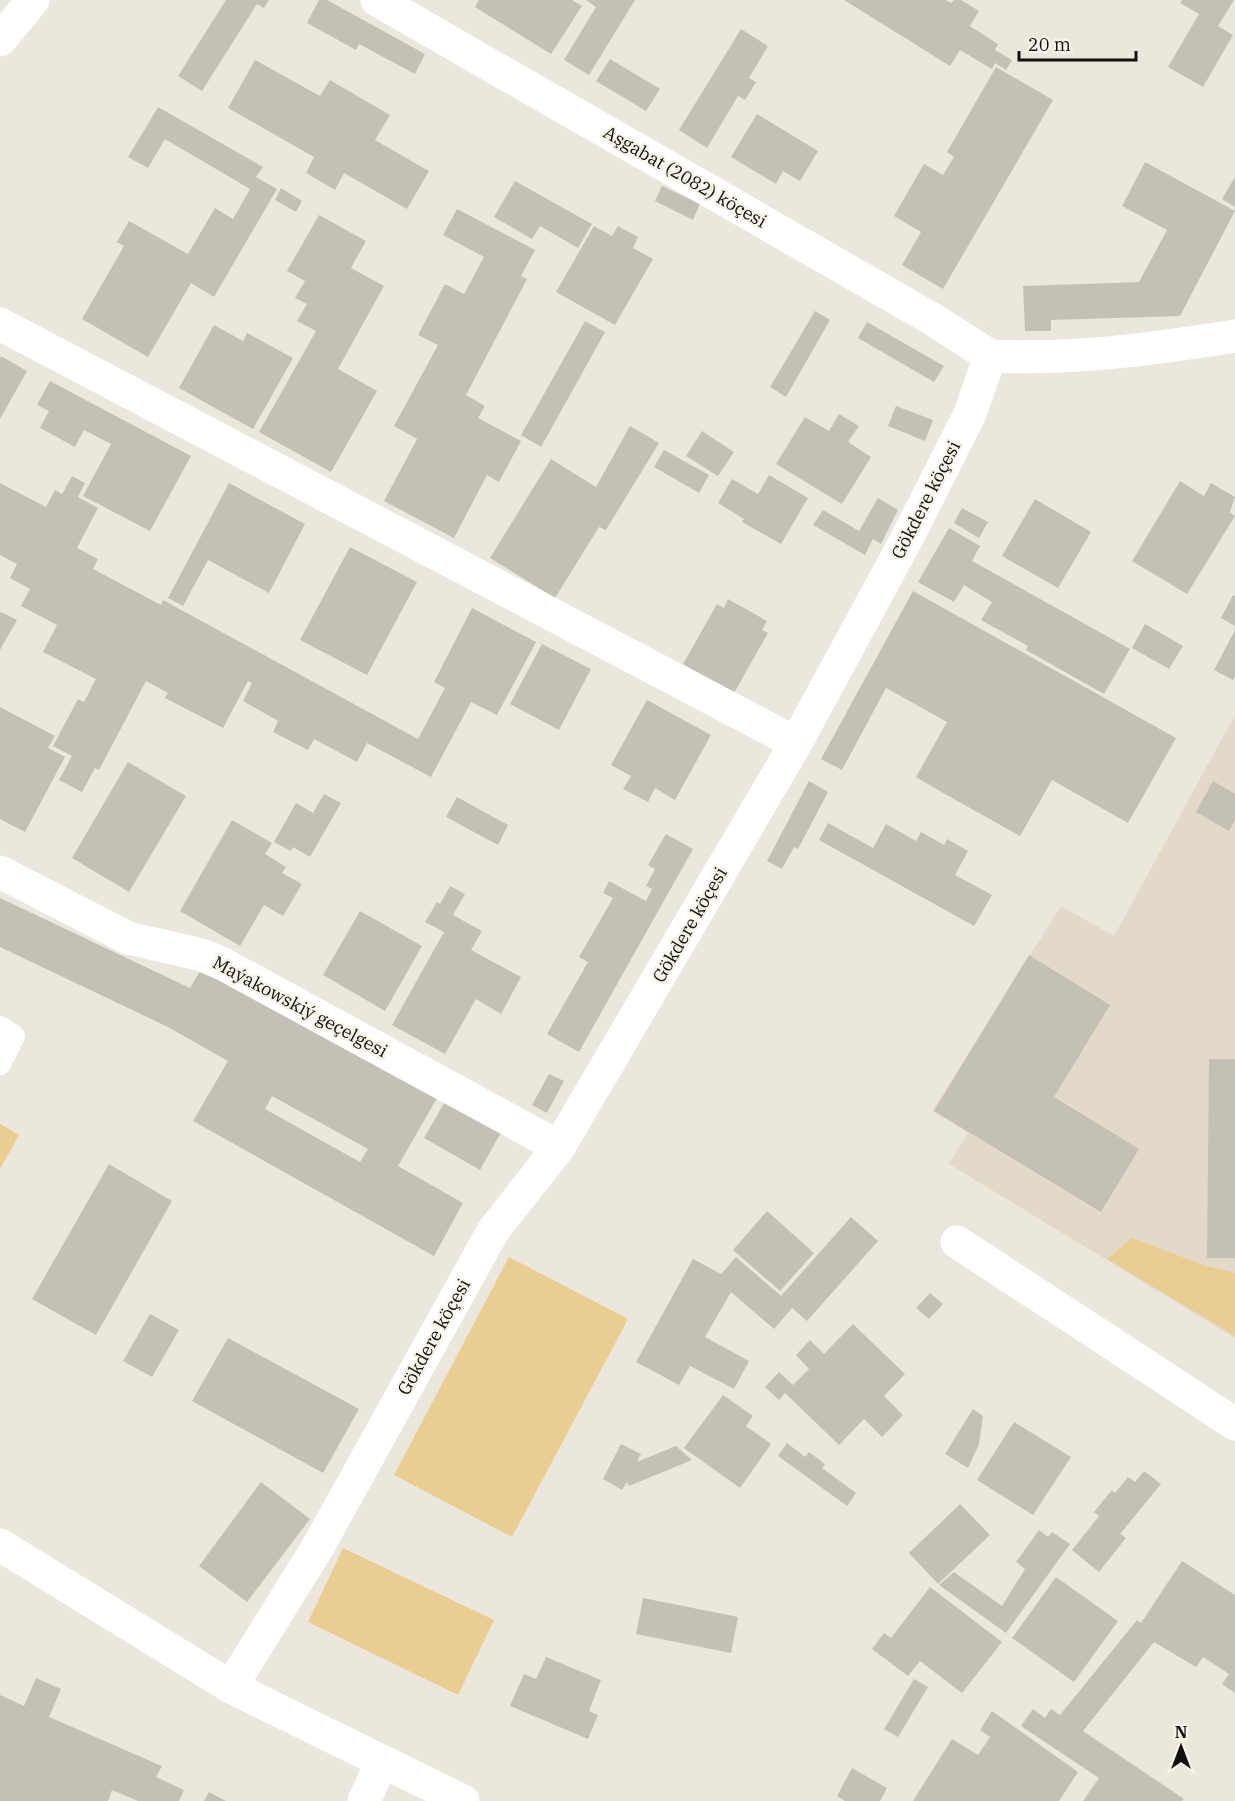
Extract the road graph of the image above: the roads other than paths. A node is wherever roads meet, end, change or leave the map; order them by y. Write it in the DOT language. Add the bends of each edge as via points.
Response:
graph roads {
  1 [pos="33,0"];
  2 [pos="378,0"];
  3 [pos="0,40"];
  4 [pos="0,324"];
  5 [pos="1235,336"];
  6 [pos="990,356"];
  7 [pos="796,743"];
  8 [pos="0,872"];
  9 [pos="0,1027"];
  10 [pos="0,1064"];
  11 [pos="560,1148"];
  12 [pos="957,1242"];
  13 [pos="1235,1424"];
  14 [pos="0,1545"];
  15 [pos="231,1687"];
  16 [pos="382,1762"];
  17 [pos="364,1801"];
  18 [pos="463,1801"];
  1 -- 3 [label="street"];
  2 -- 6 [label="street, Aşgabat (2082) köçesi"];
  4 -- 7 [label="street"];
  5 -- 6 [label="street" via="1123,353 1044,358"];
  6 -- 7 [label="street, Gökdere köçesi" via="954,446"];
  7 -- 11 [label="street, Gökdere köçesi"];
  8 -- 11 [label="street, Maýakowskiý geçelgesi" via="128,938 202,955 223,964"];
  9 -- 10 [label="lane" via="14,1036"];
  11 -- 15 [label="street, Gökdere köçesi" via="494,1231 319,1545"];
  12 -- 13 [label="street"];
  14 -- 15 [label="street"];
  15 -- 16 [label="street"];
  16 -- 17 [label="street"];
  16 -- 18 [label="street"];
}
